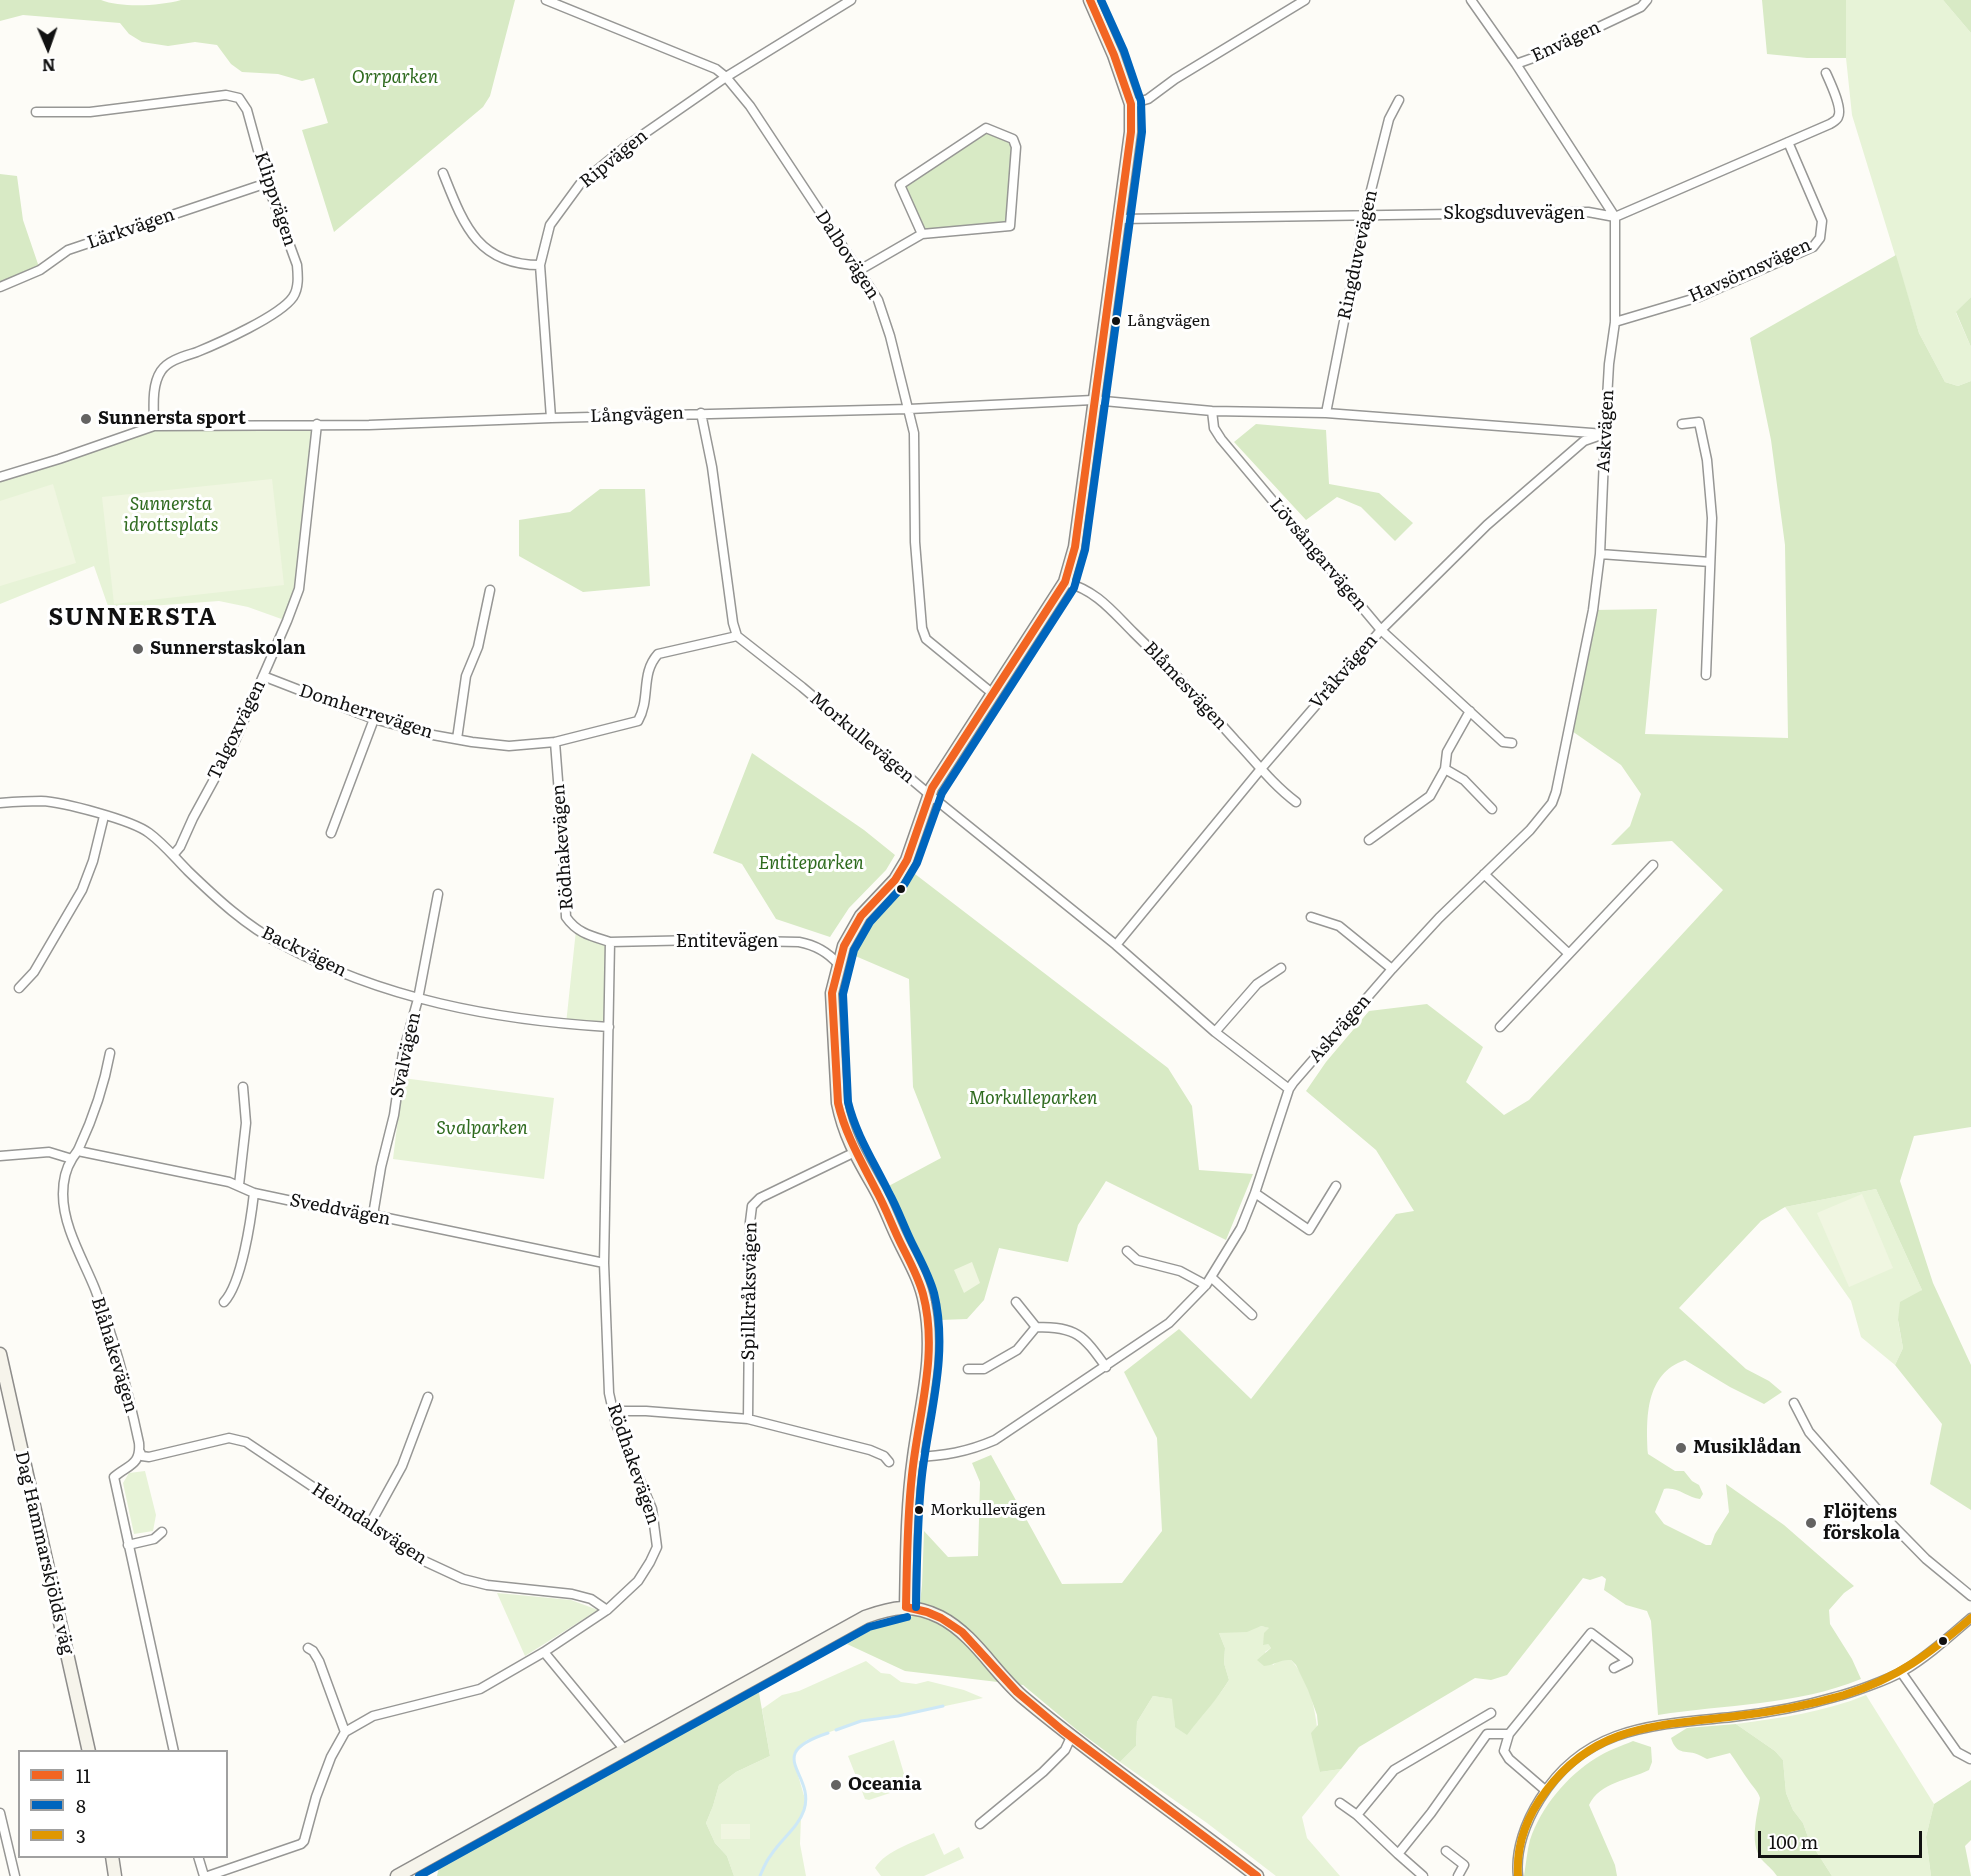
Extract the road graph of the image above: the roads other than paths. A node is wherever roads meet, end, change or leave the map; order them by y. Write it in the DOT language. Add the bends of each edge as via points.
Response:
graph roads {
  1 [pos="546,0"];
  2 [pos="851,0"];
  3 [pos="1090,0"];
  4 [pos="1305,0"];
  5 [pos="1471,0"];
  6 [pos="1647,0"];
  7 [pos="1516,64"];
  8 [pos="1826,73"];
  9 [pos="726,77"];
  10 [pos="1399,100"];
  11 [pos="1131,104"];
  12 [pos="36,112"];
  13 [pos="1788,142"];
  14 [pos="443,173"];
  15 [pos="267,183"];
  16 [pos="1365,214"];
  17 [pos="1616,217"];
  18 [pos="1120,219"];
  19 [pos="922,234"];
  20 [pos="540,265"];
  21 [pos="858,271"];
  22 [pos="0,287"];
  23 [pos="1615,322"];
  24 [pos="1094,400"];
  25 [pos="909,409"];
  26 [pos="1212,411"];
  27 [pos="701,413"];
  28 [pos="1326,413"];
  29 [pos="551,418"];
  30 [pos="317,424"];
  31 [pos="1682,424"];
  32 [pos="154,426"];
  33 [pos="1605,434"];
  34 [pos="0,477"];
  35 [pos="1600,554"];
  36 [pos="1710,562"];
  37 [pos="1065,582"];
  38 [pos="490,590"];
  39 [pos="1381,630"];
  40 [pos="737,636"];
  41 [pos="1706,675"];
  42 [pos="263,676"];
  43 [pos="992,693"];
  44 [pos="1470,711"];
  45 [pos="374,718"];
  46 [pos="457,739"];
  47 [pos="555,742"];
  48 [pos="1512,743"];
  49 [pos="1260,770"];
  50 [pos="1445,770"];
  51 [pos="930,795"];
  52 [pos="1296,802"];
  53 [pos="0,803"];
  54 [pos="1492,809"];
  55 [pos="104,816"];
  56 [pos="331,833"];
  57 [pos="1369,840"];
  58 [pos="174,854"];
  59 [pos="1653,865"];
  60 [pos="1484,874"];
  61 [pos="438,894"];
  62 [pos="1311,916"];
  63 [pos="610,942"];
  64 [pos="1116,945"];
  65 [pos="1569,954"];
  66 [pos="838,964"];
  67 [pos="1281,968"];
  68 [pos="1392,969"];
  69 [pos="19,988"];
  70 [pos="418,999"];
  71 [pos="1500,1026"];
  72 [pos="609,1027"];
  73 [pos="1215,1032"];
  74 [pos="110,1053"];
  75 [pos="243,1087"];
  76 [pos="1289,1089"];
  77 [pos="78,1151"];
  78 [pos="854,1153"];
  79 [pos="0,1156"];
  80 [pos="72,1159"];
  81 [pos="239,1185"];
  82 [pos="1336,1186"];
  83 [pos="254,1193"];
  84 [pos="1255,1193"];
  85 [pos="373,1215"];
  86 [pos="1126,1251"];
  87 [pos="604,1263"];
  88 [pos="1211,1277"];
  89 [pos="1206,1285"];
  90 [pos="224,1302"];
  91 [pos="1016,1302"];
  92 [pos="1252,1315"];
  93 [pos="1036,1327"];
  94 [pos="0,1354"];
  95 [pos="1106,1367"];
  96 [pos="969,1369"];
  97 [pos="428,1396"];
  98 [pos="1794,1403"];
  99 [pos="613,1411"];
  100 [pos="748,1419"];
  101 [pos="140,1452"];
  102 [pos="914,1457"];
  103 [pos="889,1462"];
  104 [pos="370,1524"];
  105 [pos="162,1532"];
  106 [pos="128,1545"];
  107 [pos="1971,1596"];
  108 [pos="906,1607"];
  109 [pos="607,1610"];
  110 [pos="1971,1618"];
  111 [pos="308,1648"];
  112 [pos="544,1652"];
  113 [pos="1614,1668"];
  114 [pos="1901,1672"];
  115 [pos="1491,1713"];
  116 [pos="345,1732"];
  117 [pos="1509,1734"];
  118 [pos="1071,1737"];
  119 [pos="624,1749"];
  120 [pos="88,1750"];
  121 [pos="174,1750"];
  122 [pos="1970,1759"];
  123 [pos="1545,1790"];
  124 [pos="1340,1803"];
  125 [pos="0,1813"];
  126 [pos="1357,1815"];
  127 [pos="1,1823"];
  128 [pos="980,1824"];
  129 [pos="1446,1851"];
  130 [pos="1398,1854"];
  131 [pos="112,1858"];
  132 [pos="198,1858"];
  133 [pos="116,1874"];
  134 [pos="15,1876"];
  135 [pos="206,1876"];
  136 [pos="396,1876"];
  137 [pos="1257,1876"];
  138 [pos="1423,1876"];
  139 [pos="1458,1876"];
  140 [pos="1518,1876"];
  1 -- 9 [label="street, Dalbovägen" via="716,69"];
  2 -- 9 [label="street, Ripvägen"];
  3 -- 11 [label="street"];
  4 -- 11 [label="street" via="1148,99"];
  5 -- 7 [label="street"];
  6 -- 7 [label="street, Envägen" via="1641,7"];
  7 -- 17 [label="street"];
  8 -- 13 [label="street" via="1839,107 1838,118"];
  9 -- 20 [label="street, Ripvägen" via="625,147 580,184 550,225"];
  9 -- 21 [label="street, Dalbovägen" via="772,138"];
  10 -- 16 [label="street, Ringduvevägen" via="1389,119"];
  11 -- 18 [label="street"];
  12 -- 15 [label="street, Klippvägen" via="90,112 234,96 247,111"];
  13 -- 17 [label="street"];
  13 -- 23 [label="street, Havsörnsvägen" via="1821,221 1820,238 1813,248 1699,297"];
  14 -- 20 [label="street" via="460,216 474,238 500,259"];
  15 -- 22 [label="street, Lärkvägen" via="68,250 40,270"];
  15 -- 32 [label="street, Klippvägen" via="297,266 293,296 228,339 162,369 154,396"];
  16 -- 17 [label="street, Skogsduvevägen" via="1588,212"];
  16 -- 18 [label="street, Skogsduvevägen"];
  16 -- 28 [label="street, Ringduvevägen"];
  17 -- 23 [label="street, Askvägen"];
  18 -- 24 [label="street"];
  19 -- 19 [label="street" via="900,185 986,128 1012,139 1016,147 1010,226"];
  19 -- 21 [label="street"];
  20 -- 29 [label="street, Ripvägen"];
  21 -- 25 [label="street, Dalbovägen" via="878,300"];
  23 -- 33 [label="street, Askvägen"];
  24 -- 25 [label="street, Långvägen"];
  24 -- 26 [label="street, Långvägen"];
  24 -- 37 [label="street" via="1075,547"];
  25 -- 27 [label="street, Långvägen"];
  25 -- 43 [label="street, Dalbovägen" via="914,433 915,542 922,628 926,639"];
  26 -- 28 [label="street, Långvägen"];
  26 -- 39 [label="street, Lövsångarvägen" via="1214,428 1221,440"];
  27 -- 29 [label="street, Långvägen"];
  27 -- 40 [label="street"];
  28 -- 33 [label="street, Långvägen"];
  29 -- 30 [label="street, Långvägen"];
  30 -- 32 [label="street, Långvägen"];
  30 -- 42 [label="street, Talgoxvägen" via="299,589"];
  31 -- 36 [label="street" via="1699,422 1707,460 1712,518"];
  32 -- 34 [label="street, Långvägen"];
  33 -- 35 [label="street, Askvägen"];
  33 -- 39 [label="street, Vråkvägen" via="1584,441 1487,525"];
  35 -- 36 [label="street"];
  35 -- 60 [label="street, Askvägen" via="1593,610 1556,792 1530,830"];
  36 -- 41 [label="street"];
  37 -- 43 [label="street"];
  37 -- 49 [label="street, Blåmesvägen" via="1095,594 1169,666"];
  38 -- 46 [label="street" via="478,647 466,676"];
  39 -- 44 [label="street, Lövsångarvägen"];
  39 -- 49 [label="street, Vråkvägen"];
  40 -- 47 [label="street, Domherrevägen" via="658,654 647,672 638,721"];
  40 -- 51 [label="street, Morkullevägen"];
  42 -- 45 [label="street, Domherrevägen"];
  42 -- 58 [label="street, Talgoxvägen" via="234,743"];
  43 -- 51 [label="street"];
  44 -- 48 [label="street, Lövsångarvägen" via="1503,742"];
  44 -- 50 [label="street" via="1447,753"];
  45 -- 46 [label="street, Domherrevägen"];
  45 -- 56 [label="street"];
  46 -- 47 [label="street, Domherrevägen" via="509,746"];
  47 -- 63 [label="street, Rödhakevägen" via="566,917 581,933"];
  49 -- 52 [label="street, Blåmesvägen"];
  49 -- 64 [label="street, Vråkvägen"];
  50 -- 54 [label="street" via="1464,780"];
  50 -- 57 [label="street" via="1430,796"];
  51 -- 64 [label="street, Morkullevägen"];
  51 -- 66 [label="street" via="907,860 895,880 861,916"];
  53 -- 55 [label="street, Backvägen" via="42,801"];
  55 -- 58 [label="street, Backvägen" via="139,826"];
  55 -- 69 [label="street" via="82,890 34,972"];
  58 -- 70 [label="street, Backvägen" via="219,900 266,936 317,963"];
  59 -- 65 [label="street"];
  60 -- 65 [label="street"];
  60 -- 68 [label="street, Askvägen"];
  61 -- 70 [label="street, Svalvägen"];
  62 -- 68 [label="street" via="1339,927"];
  63 -- 66 [label="street, Entitevägen" via="799,942 823,950"];
  63 -- 72 [label="street, Rödhakevägen"];
  64 -- 73 [label="street, Morkullevägen"];
  65 -- 71 [label="street"];
  66 -- 78 [label="street" via="832,993 838,1103"];
  67 -- 73 [label="street" via="1257,984"];
  68 -- 76 [label="street, Askvägen"];
  70 -- 72 [label="street, Backvägen" via="519,1019"];
  70 -- 85 [label="street, Svalvägen" via="403,1053"];
  72 -- 87 [label="street, Rödhakevägen"];
  73 -- 76 [label="street, Morkullevägen"];
  74 -- 77 [label="street, Blåhakevägen" via="105,1080"];
  75 -- 81 [label="street" via="246,1123"];
  76 -- 84 [label="street"];
  77 -- 80 [label="street, Blåhakevägen"];
  77 -- 81 [label="street, Sveddvägen"];
  78 -- 100 [label="street, Spillkråksvägen" via="760,1198 752,1206"];
  78 -- 102 [label="street" via="920,1281 925,1303 928,1371"];
  79 -- 80 [label="street" via="49,1152"];
  80 -- 101 [label="street, Blåhakevägen" via="64,1176 65,1214 121,1370"];
  81 -- 83 [label="street, Sveddvägen"];
  82 -- 84 [label="street" via="1309,1230"];
  83 -- 85 [label="street, Sveddvägen"];
  83 -- 90 [label="street" via="239,1271"];
  84 -- 88 [label="street" via="1241,1228"];
  85 -- 87 [label="street, Sveddvägen"];
  86 -- 89 [label="street" via="1137,1260 1180,1271"];
  87 -- 99 [label="street, Rödhakevägen"];
  88 -- 89 [label="street"];
  88 -- 92 [label="street"];
  89 -- 95 [label="street" via="1169,1323"];
  91 -- 93 [label="street"];
  93 -- 95 [label="street" via="1074,1331"];
  93 -- 96 [label="street" via="1017,1350 984,1369"];
  94 -- 120 [label="street, Dag Hammarskjölds väg"];
  95 -- 102 [label="street" via="995,1440 972,1450"];
  97 -- 104 [label="street" via="402,1466"];
  98 -- 107 [label="street" via="1807,1430 1875,1507 1926,1559"];
  99 -- 100 [label="street"];
  99 -- 109 [label="street, Rödhakevägen" via="652,1509 657,1547 638,1581"];
  100 -- 103 [label="street" via="870,1450"];
  101 -- 104 [label="street, Heimdalsvägen" via="149,1457 229,1438 246,1442"];
  101 -- 106 [label="street" via="132,1466 114,1477"];
  102 -- 108 [label="street"];
  104 -- 109 [label="street, Heimdalsvägen" via="422,1560 463,1579 572,1594 591,1599"];
  105 -- 106 [label="street" via="154,1539"];
  106 -- 121 [label="street"];
  108 -- 118 [label="street" via="927,1611 962,1632 1017,1692"];
  108 -- 119 [label="street" via="866,1617"];
  109 -- 112 [label="street, Rödhakevägen"];
  110 -- 114 [label="street"];
  111 -- 116 [label="street" via="319,1661"];
  112 -- 116 [label="street, Rödhakevägen" via="480,1689 373,1716"];
  112 -- 119 [label="street"];
  113 -- 117 [label="street" via="1628,1661 1591,1633"];
  114 -- 122 [label="street" via="1957,1752"];
  114 -- 123 [label="street" via="1837,1697 1785,1710 1684,1720 1627,1731 1580,1755"];
  115 -- 126 [label="street" via="1395,1770"];
  116 -- 135 [label="street" via="331,1757 304,1841"];
  117 -- 123 [label="street" via="1504,1751 1509,1759"];
  117 -- 130 [label="street" via="1488,1734"];
  118 -- 128 [label="street" via="1065,1750 1043,1772"];
  118 -- 137 [label="street"];
  119 -- 136 [label="street"];
  123 -- 140 [label="street" via="1524,1831"];
  124 -- 126 [label="street"];
  125 -- 127 [label="street"];
  126 -- 130 [label="street"];
  127 -- 134 [label="street"];
  129 -- 139 [label="street" via="1464,1865"];
  130 -- 138 [label="street"];
  131 -- 133 [label="street"];
  132 -- 135 [label="street"];
}
